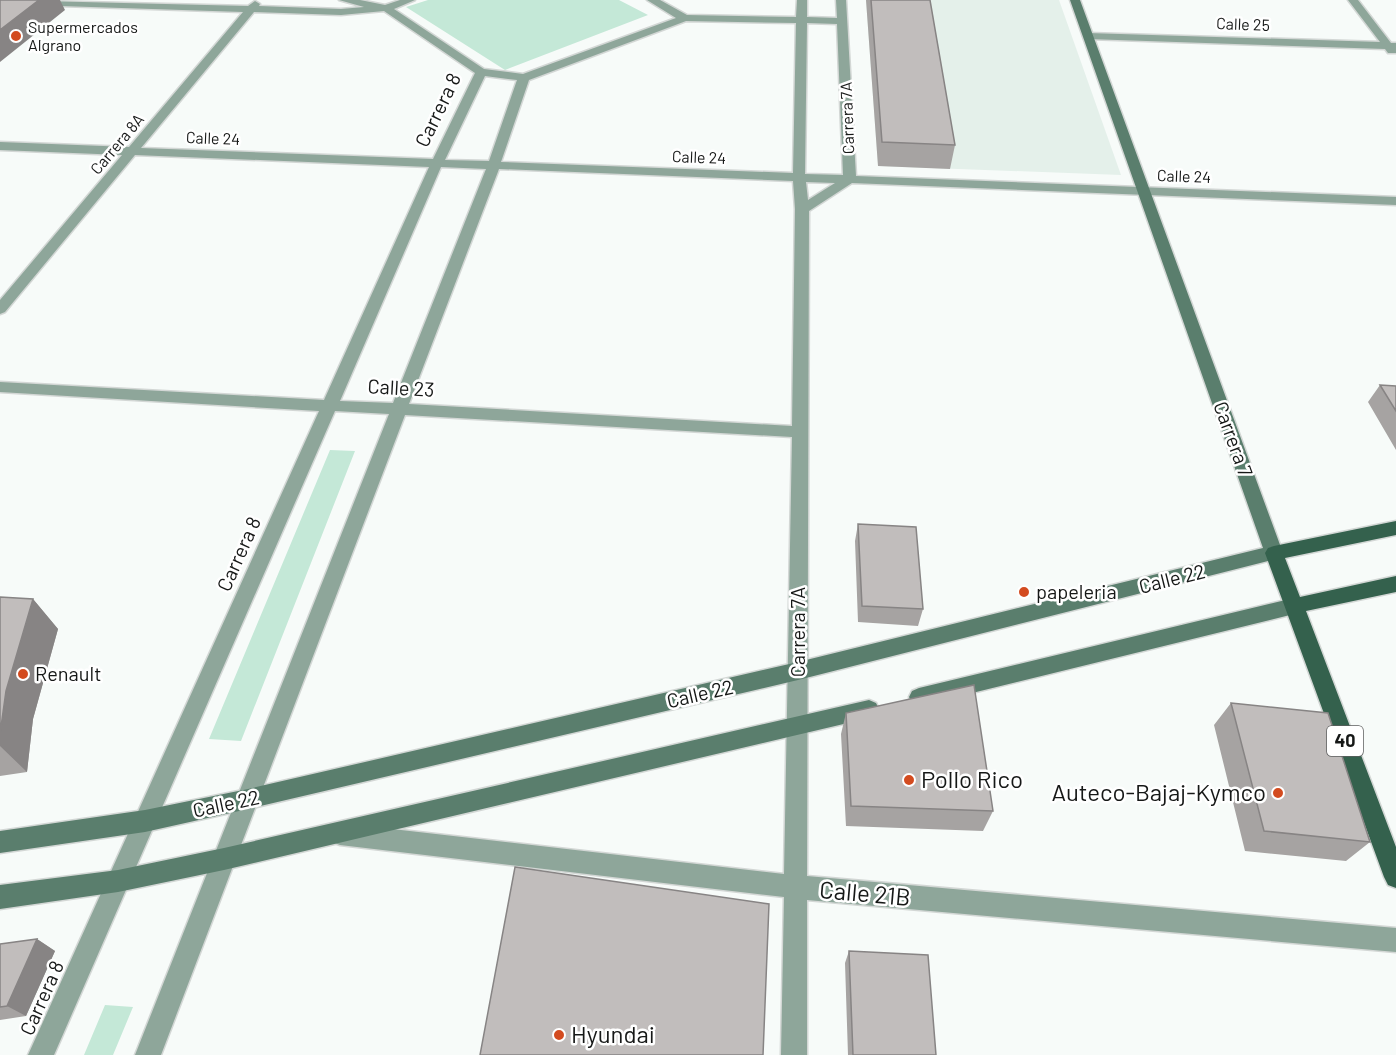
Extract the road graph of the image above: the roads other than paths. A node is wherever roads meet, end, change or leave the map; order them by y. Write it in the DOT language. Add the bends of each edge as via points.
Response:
graph roads {
  1 [pos="344,0"];
  2 [pos="410,0"];
  3 [pos="652,0"];
  4 [pos="802,0"];
  5 [pos="841,0"];
  6 [pos="1075,0"];
  7 [pos="1353,0"];
  8 [pos="0,2"];
  9 [pos="255,5"];
  10 [pos="386,8"];
  11 [pos="685,18"];
  12 [pos="804,21"];
  13 [pos="843,21"];
  14 [pos="1088,36"];
  15 [pos="1392,46"];
  16 [pos="1396,57"];
  17 [pos="481,72"];
  18 [pos="524,78"];
  19 [pos="0,146"];
  20 [pos="132,151"];
  21 [pos="437,163"];
  22 [pos="494,165"];
  23 [pos="799,177"];
  24 [pos="850,180"];
  25 [pos="1144,191"];
  26 [pos="1396,201"];
  27 [pos="802,210"];
  28 [pos="0,309"];
  29 [pos="0,387"];
  30 [pos="329,405"];
  31 [pos="399,409"];
  32 [pos="800,432"];
  33 [pos="1396,528"];
  34 [pos="1274,553"];
  35 [pos="1396,584"];
  36 [pos="1294,606"];
  37 [pos="798,671"];
  38 [pos="799,726"];
  39 [pos="248,799"];
  40 [pos="144,821"];
  41 [pos="335,833"];
  42 [pos="0,842"];
  43 [pos="224,859"];
  44 [pos="1396,877"];
  45 [pos="118,881"];
  46 [pos="796,887"];
  47 [pos="0,897"];
  48 [pos="1396,940"];
  49 [pos="41,1055"];
  50 [pos="148,1055"];
  51 [pos="794,1055"];
  1 -- 10 [label="street"];
  2 -- 10 [label="street"];
  3 -- 11 [label="street"];
  4 -- 12 [label="street, Carrera 7A"];
  5 -- 13 [label="street, Carrera 7A"];
  6 -- 14 [label="main road, Carrera 7"];
  7 -- 15 [label="street"];
  8 -- 9 [label="street"];
  9 -- 10 [label="street" via="340,12"];
  9 -- 20 [label="street, Carrera 8A"];
  10 -- 17 [label="street, Carrera 8"];
  11 -- 12 [label="street"];
  11 -- 18 [label="street, Carrera 8"];
  12 -- 13 [label="street"];
  12 -- 23 [label="street, Carrera 7A"];
  13 -- 24 [label="street, Carrera 7A"];
  14 -- 15 [label="street, Calle 25"];
  14 -- 25 [label="main road, Carrera 7"];
  15 -- 16 [label="street"];
  17 -- 18 [label="street, Carrera 8"];
  17 -- 21 [label="street, Carrera 8"];
  18 -- 22 [label="street"];
  19 -- 20 [label="street, Calle 24"];
  20 -- 21 [label="street, Calle 24"];
  20 -- 28 [label="street, Carrera 8A"];
  21 -- 22 [label="street, Calle 24"];
  21 -- 30 [label="street, Carrera 8"];
  22 -- 23 [label="street, Calle 24"];
  22 -- 31 [label="street"];
  23 -- 24 [label="street, Calle 24"];
  23 -- 27 [label="street, Carrera 7A"];
  24 -- 25 [label="street, Calle 24"];
  24 -- 27 [label="street, Carrera 7A"];
  25 -- 26 [label="street, Calle 24"];
  25 -- 34 [label="main road, Carrera 7"];
  27 -- 32 [label="street, Carrera 7A"];
  29 -- 30 [label="street, Calle 23"];
  30 -- 31 [label="street, Calle 23"];
  30 -- 40 [label="street, Carrera 8"];
  31 -- 32 [label="street, Calle 23"];
  31 -- 39 [label="street"];
  32 -- 37 [label="street, Carrera 7A"];
  33 -- 34 [label="main road, Calle 22"];
  34 -- 36 [label="main road, Carrera 7 / 40"];
  34 -- 37 [label="main road, Calle 22"];
  35 -- 36 [label="main road"];
  36 -- 38 [label="main road"];
  36 -- 44 [label="main road, Carrera 7 / 40"];
  37 -- 38 [label="street, Carrera 7A"];
  37 -- 39 [label="main road, Calle 22"];
  38 -- 41 [label="main road"];
  38 -- 46 [label="street, Carrera 7A"];
  39 -- 40 [label="main road, Calle 22"];
  39 -- 43 [label="street"];
  40 -- 42 [label="main road, Calle 22"];
  40 -- 45 [label="street, Carrera 8"];
  41 -- 43 [label="main road"];
  41 -- 46 [label="street, Calle 21B"];
  43 -- 45 [label="main road"];
  43 -- 50 [label="street"];
  45 -- 47 [label="main road"];
  45 -- 49 [label="street, Carrera 8"];
  46 -- 48 [label="street, Calle 21B"];
  46 -- 51 [label="street, Carrera 7A"];
}
